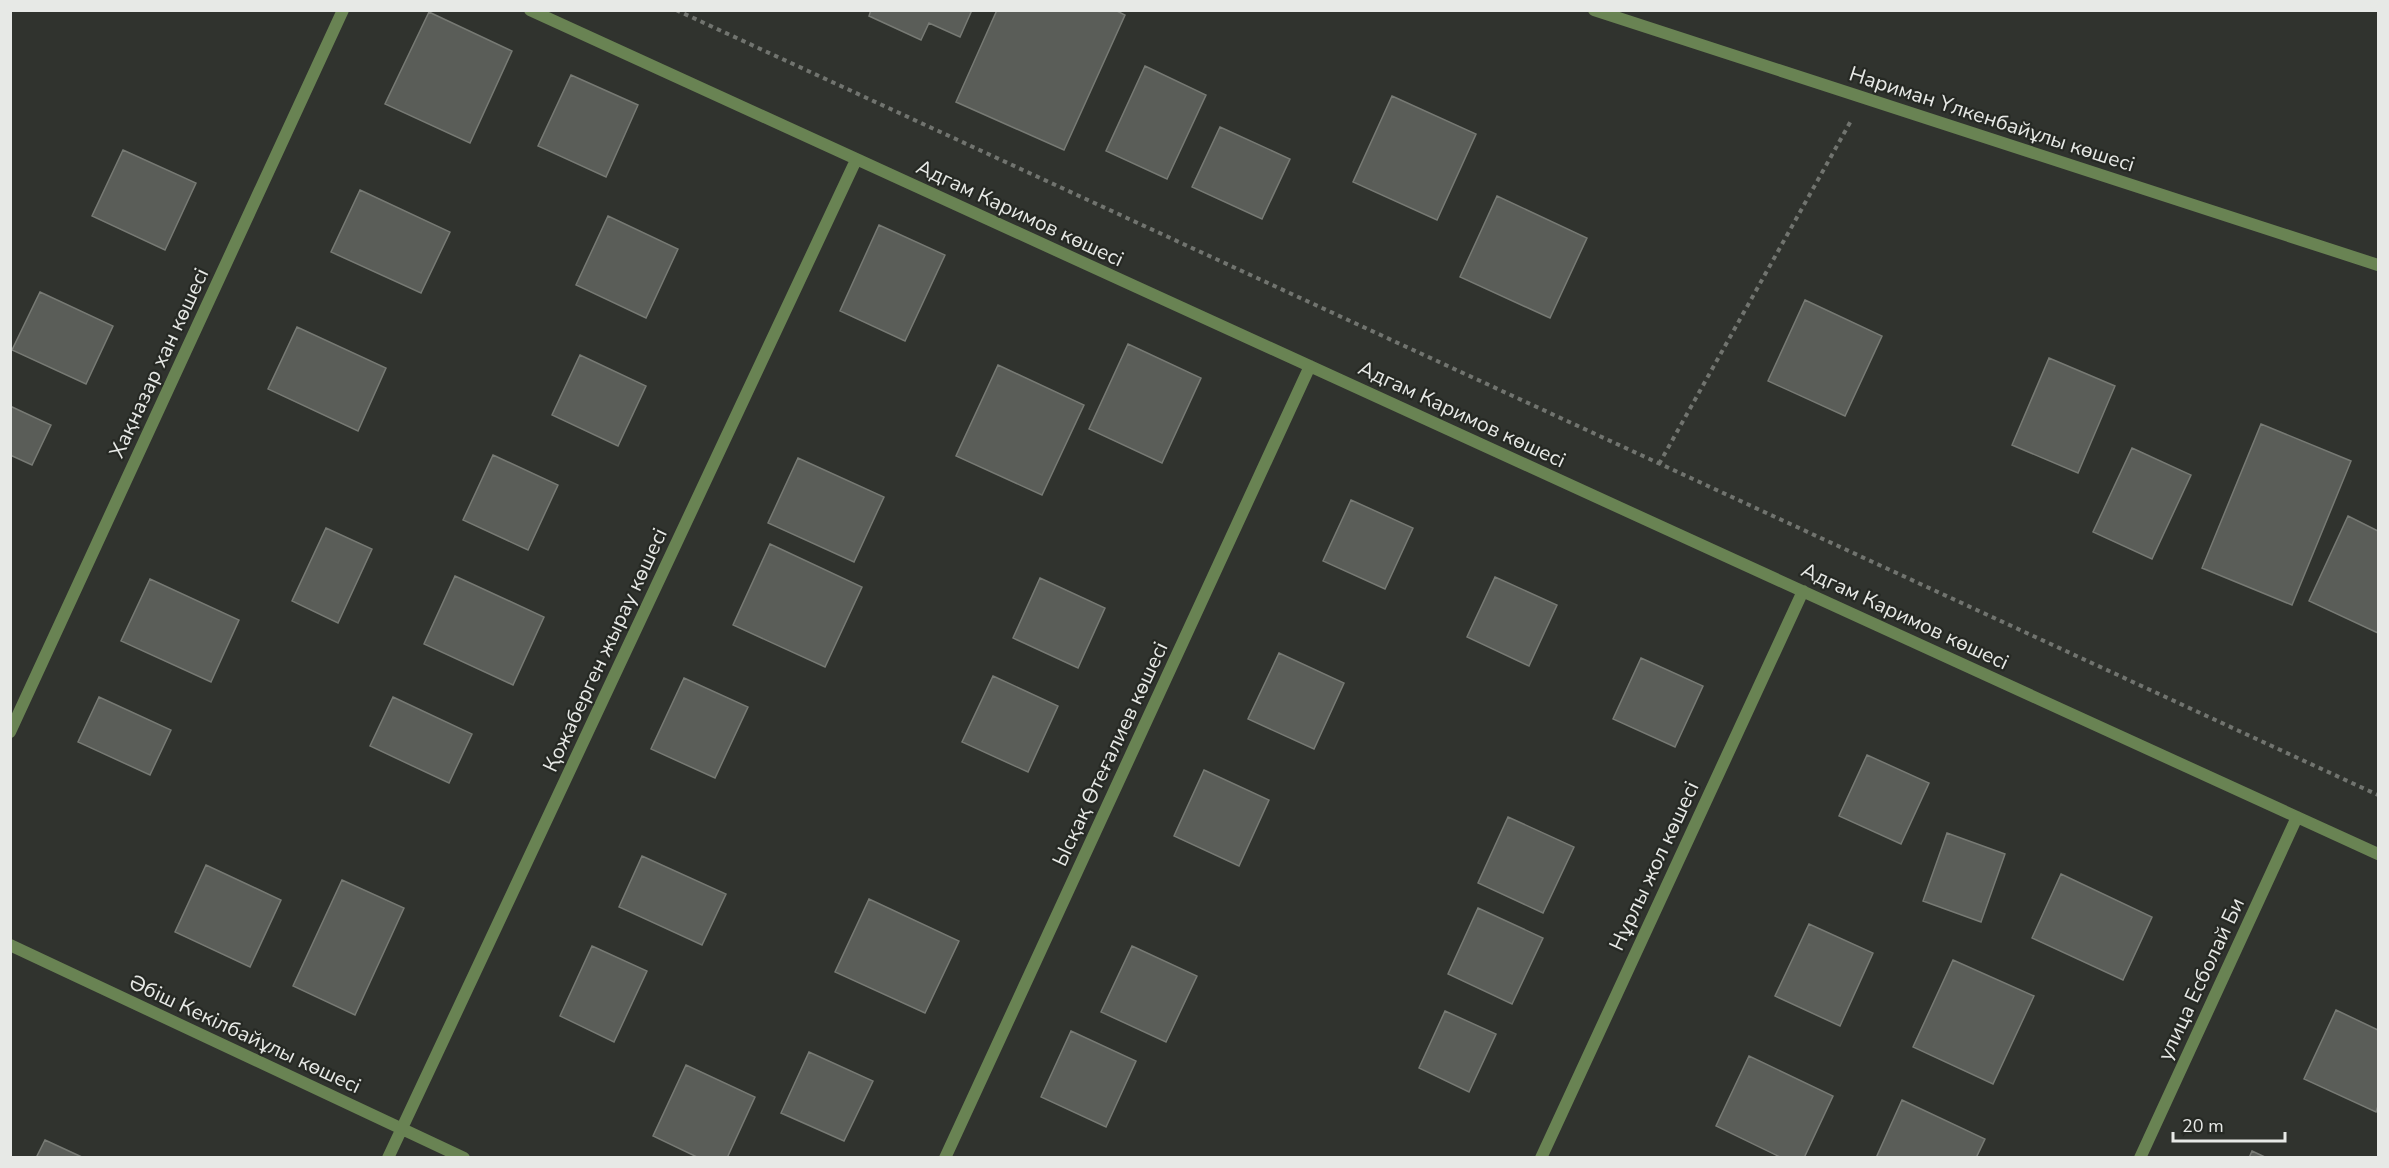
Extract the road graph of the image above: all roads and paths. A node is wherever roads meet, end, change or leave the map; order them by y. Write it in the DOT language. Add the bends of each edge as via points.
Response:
graph roads {
  1 [pos="343,10"];
  2 [pos="530,10"];
  3 [pos="676,10"];
  4 [pos="1594,10"];
  5 [pos="1864,98"];
  6 [pos="856,159"];
  7 [pos="2379,265"];
  8 [pos="1310,366"];
  9 [pos="1659,464"];
  10 [pos="1803,591"];
  11 [pos="10,732"];
  12 [pos="2379,795"];
  13 [pos="2297,817"];
  14 [pos="2379,854"];
  15 [pos="10,945"];
  16 [pos="402,1128"];
  17 [pos="388,1158"];
  18 [pos="464,1158"];
  19 [pos="945,1158"];
  20 [pos="1541,1158"];
  21 [pos="2140,1158"];
  1 -- 11 [label="street, Хақназар хан көшесі"];
  2 -- 6 [label="street, Адгам Каримов көшесі"];
  3 -- 9 [label="path"];
  4 -- 5 [label="street, Нариман Үлкенбайұлы көшесі"];
  5 -- 7 [label="street, Нариман Үлкенбайұлы көшесі"];
  5 -- 9 [label="path"];
  6 -- 8 [label="street, Адгам Каримов көшесі"];
  6 -- 16 [label="street, Қожаберген жырау көшесі"];
  8 -- 10 [label="street, Адгам Каримов көшесі"];
  8 -- 19 [label="street, Ысқақ Өтеғалиев көшесі"];
  9 -- 12 [label="path"];
  10 -- 13 [label="street, Адгам Каримов көшесі"];
  10 -- 20 [label="street, Нұрлы жол көшесі"];
  13 -- 14 [label="street, Адгам Каримов көшесі"];
  13 -- 21 [label="street, улица Есболай Би"];
  15 -- 16 [label="street, Әбіш Кекілбайұлы көшесі"];
  16 -- 17 [label="street, Қожаберген жырау көшесі"];
  16 -- 18 [label="street, Әбіш Кекілбайұлы көшесі"];
}
